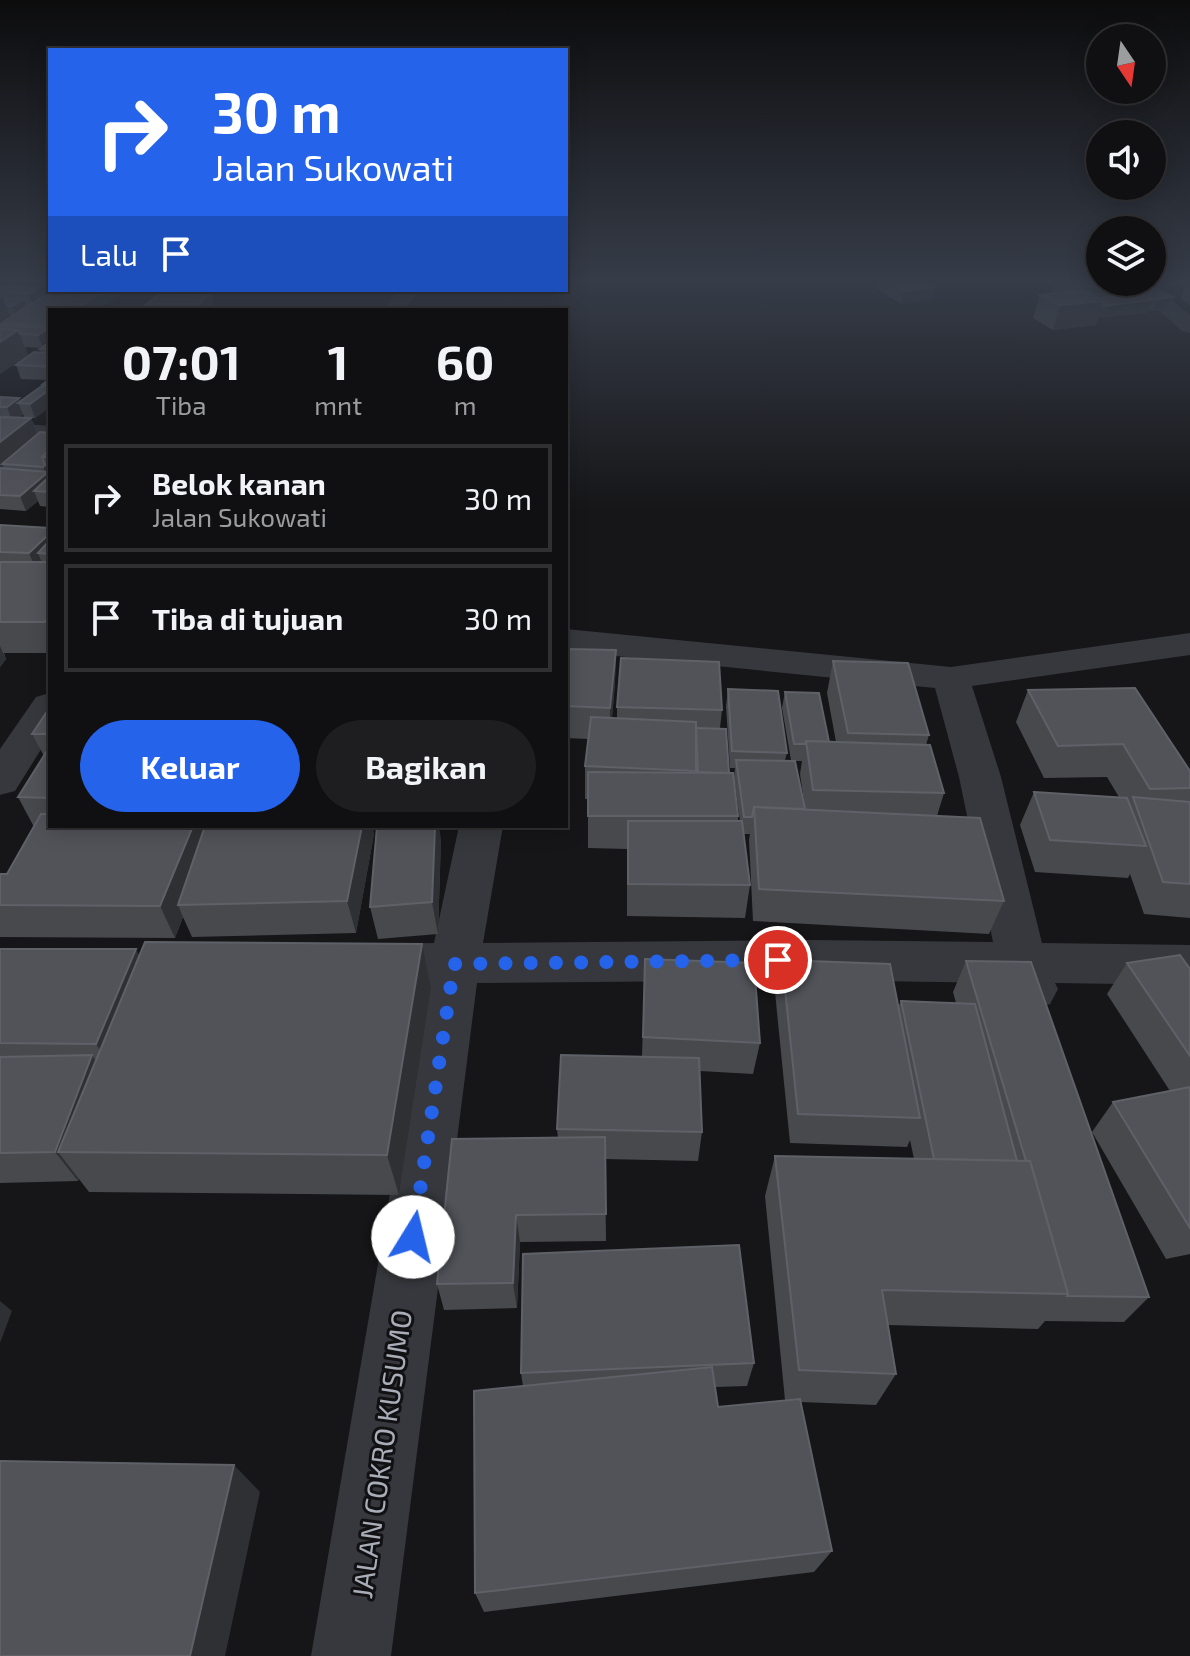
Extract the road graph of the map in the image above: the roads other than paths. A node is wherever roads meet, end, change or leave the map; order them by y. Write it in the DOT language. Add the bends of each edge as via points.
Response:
graph roads {
  1 [pos="0,430"];
  2 [pos="48,434"];
  3 [pos="568,640"];
  4 [pos="1190,644"];
  5 [pos="951,678"];
  6 [pos="48,708"];
  7 [pos="0,781"];
  8 [pos="481,828"];
  9 [pos="1022,963"];
  10 [pos="329,964"];
  11 [pos="454,964"];
  12 [pos="1190,965"];
  13 [pos="1050,1034"];
  14 [pos="351,1656"];
  1 -- 2 [label="street"];
  3 -- 5 [label="street"];
  4 -- 5 [label="street"];
  5 -- 9 [label="street" via="980,777"];
  6 -- 7 [label="street"];
  8 -- 11 [label="street, JALAN COKRO KUSUMO"];
  9 -- 11 [label="street"];
  9 -- 12 [label="street"];
  9 -- 13 [label="street"];
  10 -- 11 [label="street"];
  11 -- 14 [label="street, JALAN COKRO KUSUMO"];
}
